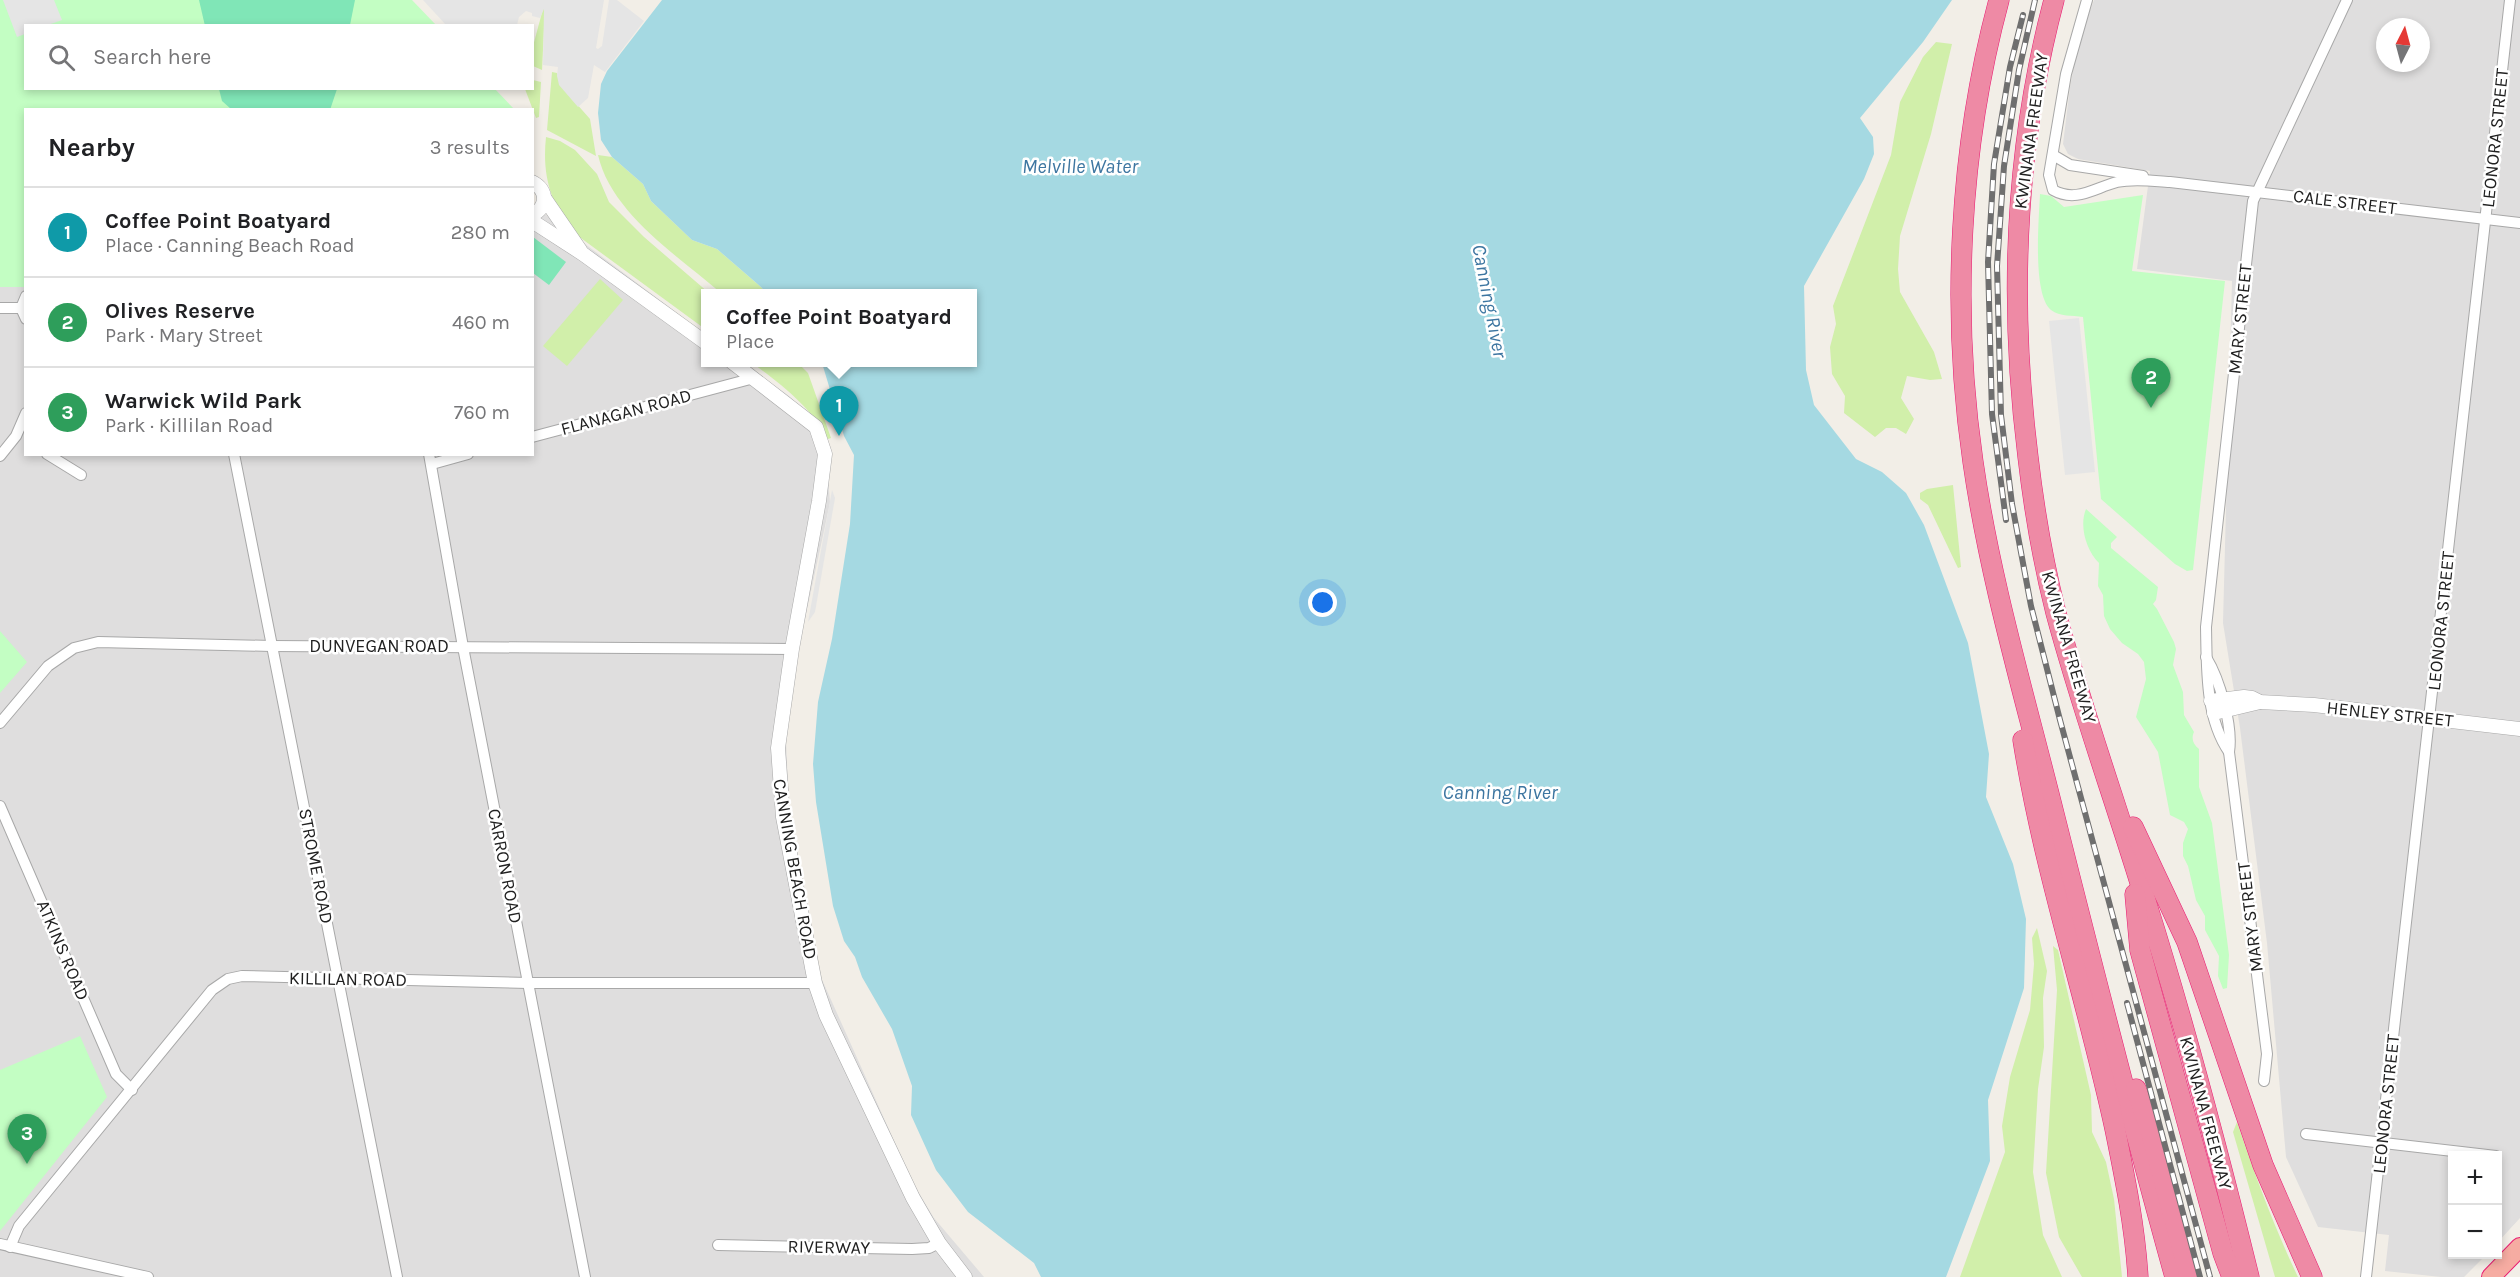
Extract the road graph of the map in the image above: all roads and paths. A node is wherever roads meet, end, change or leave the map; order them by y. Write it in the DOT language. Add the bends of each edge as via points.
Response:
graph roads {
  1 [pos="1999,0"];
  2 [pos="2054,0"];
  3 [pos="2086,0"];
  4 [pos="2347,0"];
  5 [pos="2510,0"];
  6 [pos="2053,155"];
  7 [pos="2170,182"];
  8 [pos="534,183"];
  9 [pos="2259,191"];
  10 [pos="545,199"];
  11 [pos="534,214"];
  12 [pos="2486,219"];
  13 [pos="534,222"];
  14 [pos="2520,223"];
  15 [pos="583,254"];
  16 [pos="24,301"];
  17 [pos="0,308"];
  18 [pos="21,308"];
  19 [pos="24,315"];
  20 [pos="701,340"];
  21 [pos="738,367"];
  22 [pos="754,378"];
  23 [pos="24,423"];
  24 [pos="534,436"];
  25 [pos="21,439"];
  26 [pos="0,456"];
  27 [pos="50,456"];
  28 [pos="234,456"];
  29 [pos="453,456"];
  30 [pos="430,459"];
  31 [pos="81,475"];
  32 [pos="2000,598"];
  33 [pos="271,646"];
  34 [pos="463,646"];
  35 [pos="792,649"];
  36 [pos="2218,706"];
  37 [pos="2430,719"];
  38 [pos="0,723"];
  39 [pos="2520,729"];
  40 [pos="2100,754"];
  41 [pos="0,806"];
  42 [pos="2132,859"];
  43 [pos="2090,957"];
  44 [pos="338,979"];
  45 [pos="528,983"];
  46 [pos="815,983"];
  47 [pos="2264,1081"];
  48 [pos="132,1090"];
  49 [pos="2307,1134"];
  50 [pos="2381,1143"];
  51 [pos="2458,1151"];
  52 [pos="939,1243"];
  53 [pos="718,1245"];
  54 [pos="5,1246"];
  55 [pos="2520,1247"];
  56 [pos="148,1277"];
  57 [pos="397,1277"];
  58 [pos="585,1277"];
  59 [pos="965,1277"];
  60 [pos="2138,1277"];
  61 [pos="2175,1277"];
  62 [pos="2190,1277"];
  63 [pos="2232,1277"];
  64 [pos="2249,1277"];
  65 [pos="2312,1277"];
  66 [pos="2366,1277"];
  67 [pos="2491,1277"];
  1 -- 32 [label="highway" via="1971,153 1961,328 1973,464"];
  2 -- 40 [label="highway, KWINANA FREEWAY" via="2037,71 2024,154 2016,261 2017,356 2033,499 2046,569"];
  3 -- 6 [label="street" via="2066,74"];
  4 -- 9 [label="street, MARY STREET"];
  5 -- 12 [label="street, LEONORA STREET"];
  6 -- 7 [label="street, CALE STREET" via="2070,165"];
  6 -- 7 [label="street, CALE STREET" via="2049,175 2053,190 2063,195 2077,196 2118,182"];
  7 -- 9 [label="street, CALE STREET"];
  8 -- 10 [label="street" via="541,188"];
  9 -- 12 [label="street, CALE STREET"];
  9 -- 36 [label="street, MARY STREET" via="2252,208 2206,627 2205,672"];
  10 -- 11 [label="street" via="542,208"];
  10 -- 15 [label="street"];
  12 -- 14 [label="street, CALE STREET"];
  12 -- 37 [label="street, LEONORA STREET"];
  13 -- 15 [label="street"];
  15 -- 20 [label="street"];
  16 -- 18 [label="street"];
  17 -- 18 [label="street"];
  18 -- 19 [label="street"];
  21 -- 22 [label="street, CANNING BEACH ROAD"];
  22 -- 24 [label="street, FLANAGAN ROAD"];
  22 -- 35 [label="street, CANNING BEACH ROAD" via="816,427 825,454"];
  23 -- 25 [label="street"];
  25 -- 26 [label="street"];
  27 -- 31 [label="street"];
  28 -- 33 [label="street, STROME ROAD"];
  29 -- 30 [label="street"];
  30 -- 34 [label="street, CARRON ROAD"];
  32 -- 43 [label="highway"];
  32 -- 60 [label="highway" via="2033,801 2105,1082 2129,1197"];
  33 -- 34 [label="street, DUNVEGAN ROAD"];
  33 -- 38 [label="street, DUNVEGAN ROAD" via="98,642 74,648 48,666"];
  33 -- 44 [label="street, STROME ROAD"];
  34 -- 35 [label="street, DUNVEGAN ROAD"];
  34 -- 45 [label="street, CARRON ROAD"];
  35 -- 46 [label="street, CANNING BEACH ROAD" via="778,748 779,776 783,817"];
  36 -- 37 [label="street, HENLEY STREET" via="2252,698 2260,702"];
  36 -- 47 [label="street, MARY STREET" via="2231,740 2229,752 2267,1054"];
  37 -- 39 [label="street, HENLEY STREET"];
  37 -- 50 [label="street, LEONORA STREET"];
  40 -- 42 [label="highway, KWINANA FREEWAY"];
  40 -- 65 [label="highway" via="2187,942 2263,1165"];
  41 -- 48 [label="street, ATKINS ROAD" via="116,1074"];
  42 -- 63 [label="highway" via="2140,950"];
  42 -- 64 [label="highway, KWINANA FREEWAY" via="2216,1142"];
  43 -- 61 [label="highway"];
  43 -- 62 [label="highway" via="2149,1125"];
  44 -- 45 [label="street, KILLILAN ROAD"];
  44 -- 48 [label="street, KILLILAN ROAD" via="242,976 223,981"];
  44 -- 57 [label="street, STROME ROAD"];
  45 -- 46 [label="street, KILLILAN ROAD"];
  45 -- 58 [label="street, CARRON ROAD"];
  46 -- 52 [label="street, CANNING BEACH ROAD" via="826,1015 913,1198"];
  48 -- 54 [label="street, KILLILAN ROAD"];
  49 -- 50 [label="street"];
  50 -- 51 [label="street"];
  50 -- 66 [label="street, LEONORA STREET"];
  52 -- 53 [label="street, RIVERWAY" via="912,1249"];
  52 -- 59 [label="street, CANNING BEACH ROAD"];
  54 -- 56 [label="street"];
  55 -- 67 [label="highway"];
}
